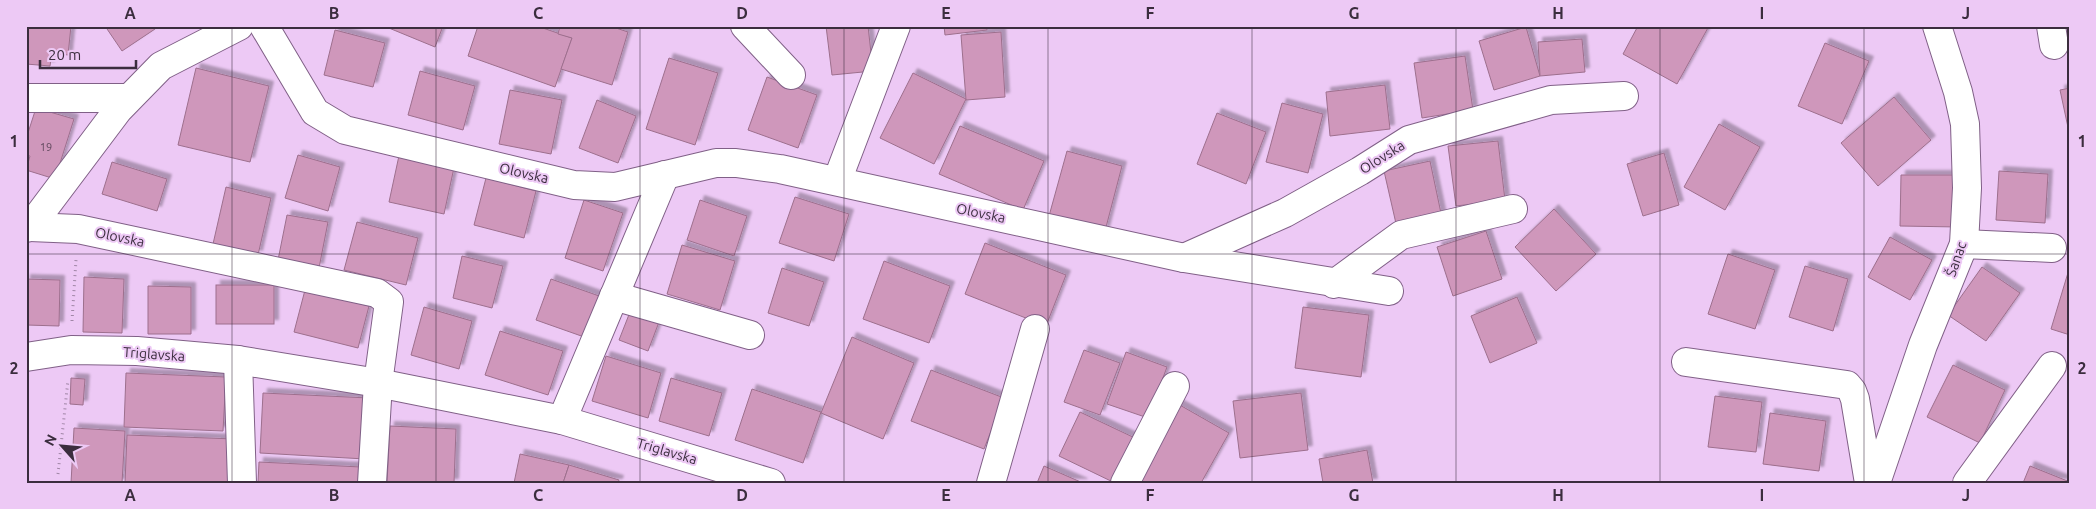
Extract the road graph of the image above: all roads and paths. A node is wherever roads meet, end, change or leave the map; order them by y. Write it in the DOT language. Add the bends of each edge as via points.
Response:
graph roads {
  1 [pos="239,26"];
  2 [pos="264,26"];
  3 [pos="745,26"];
  4 [pos="896,26"];
  5 [pos="1937,26"];
  6 [pos="791,75"];
  7 [pos="1624,96"];
  8 [pos="26,98"];
  9 [pos="128,98"];
  10 [pos="665,175"];
  11 [pos="837,181"];
  12 [pos="1512,209"];
  13 [pos="28,227"];
  14 [pos="78,229"];
  15 [pos="1964,244"];
  16 [pos="2052,248"];
  17 [pos="1184,258"];
  18 [pos="1334,284"];
  19 [pos="1389,291"];
  20 [pos="614,296"];
  21 [pos="1035,329"];
  22 [pos="750,335"];
  23 [pos="71,350"];
  24 [pos="26,357"];
  25 [pos="238,360"];
  26 [pos="1686,362"];
  27 [pos="2052,366"];
  28 [pos="378,383"];
  29 [pos="1175,386"];
  30 [pos="562,420"];
  31 [pos="58,474"];
  32 [pos="242,483"];
  33 [pos="372,483"];
  34 [pos="772,483"];
  35 [pos="992,483"];
  36 [pos="1125,483"];
  37 [pos="1869,483"];
  38 [pos="1876,483"];
  39 [pos="1967,483"];
  1 -- 9 [label="street, Olovska" via="161,66"];
  2 -- 10 [label="street, Olovska" via="315,112 346,130 574,185 615,187"];
  3 -- 6 [label="street"];
  4 -- 11 [label="street"];
  5 -- 15 [label="street, Šanac" via="1965,124 1967,188"];
  7 -- 17 [label="street, Olovska" via="1551,100 1409,140 1285,213"];
  8 -- 9 [label="street"];
  9 -- 13 [label="street, Olovska"];
  10 -- 11 [label="street, Olovska" via="692,167 736,163"];
  10 -- 20 [label="street"];
  11 -- 17 [label="street, Olovska"];
  12 -- 18 [label="street" via="1401,236"];
  13 -- 14 [label="street, Olovska"];
  14 -- 23 [label="path"];
  14 -- 28 [label="street, Olovska" via="377,293 389,302"];
  15 -- 16 [label="street"];
  15 -- 38 [label="street, Šanac" via="1924,345"];
  17 -- 18 [label="street, Olovska"];
  18 -- 19 [label="street, Olovska"];
  20 -- 22 [label="street"];
  20 -- 30 [label="street"];
  21 -- 35 [label="street"];
  23 -- 24 [label="street, Triglavska"];
  23 -- 25 [label="street, Triglavska" via="137,351"];
  23 -- 31 [label="path"];
  25 -- 28 [label="street, Triglavska"];
  25 -- 32 [label="street"];
  26 -- 37 [label="street" via="1846,385 1855,399"];
  27 -- 39 [label="street"];
  28 -- 30 [label="street, Triglavska"];
  28 -- 33 [label="street"];
  29 -- 36 [label="street"];
  30 -- 34 [label="street, Triglavska"];
}
